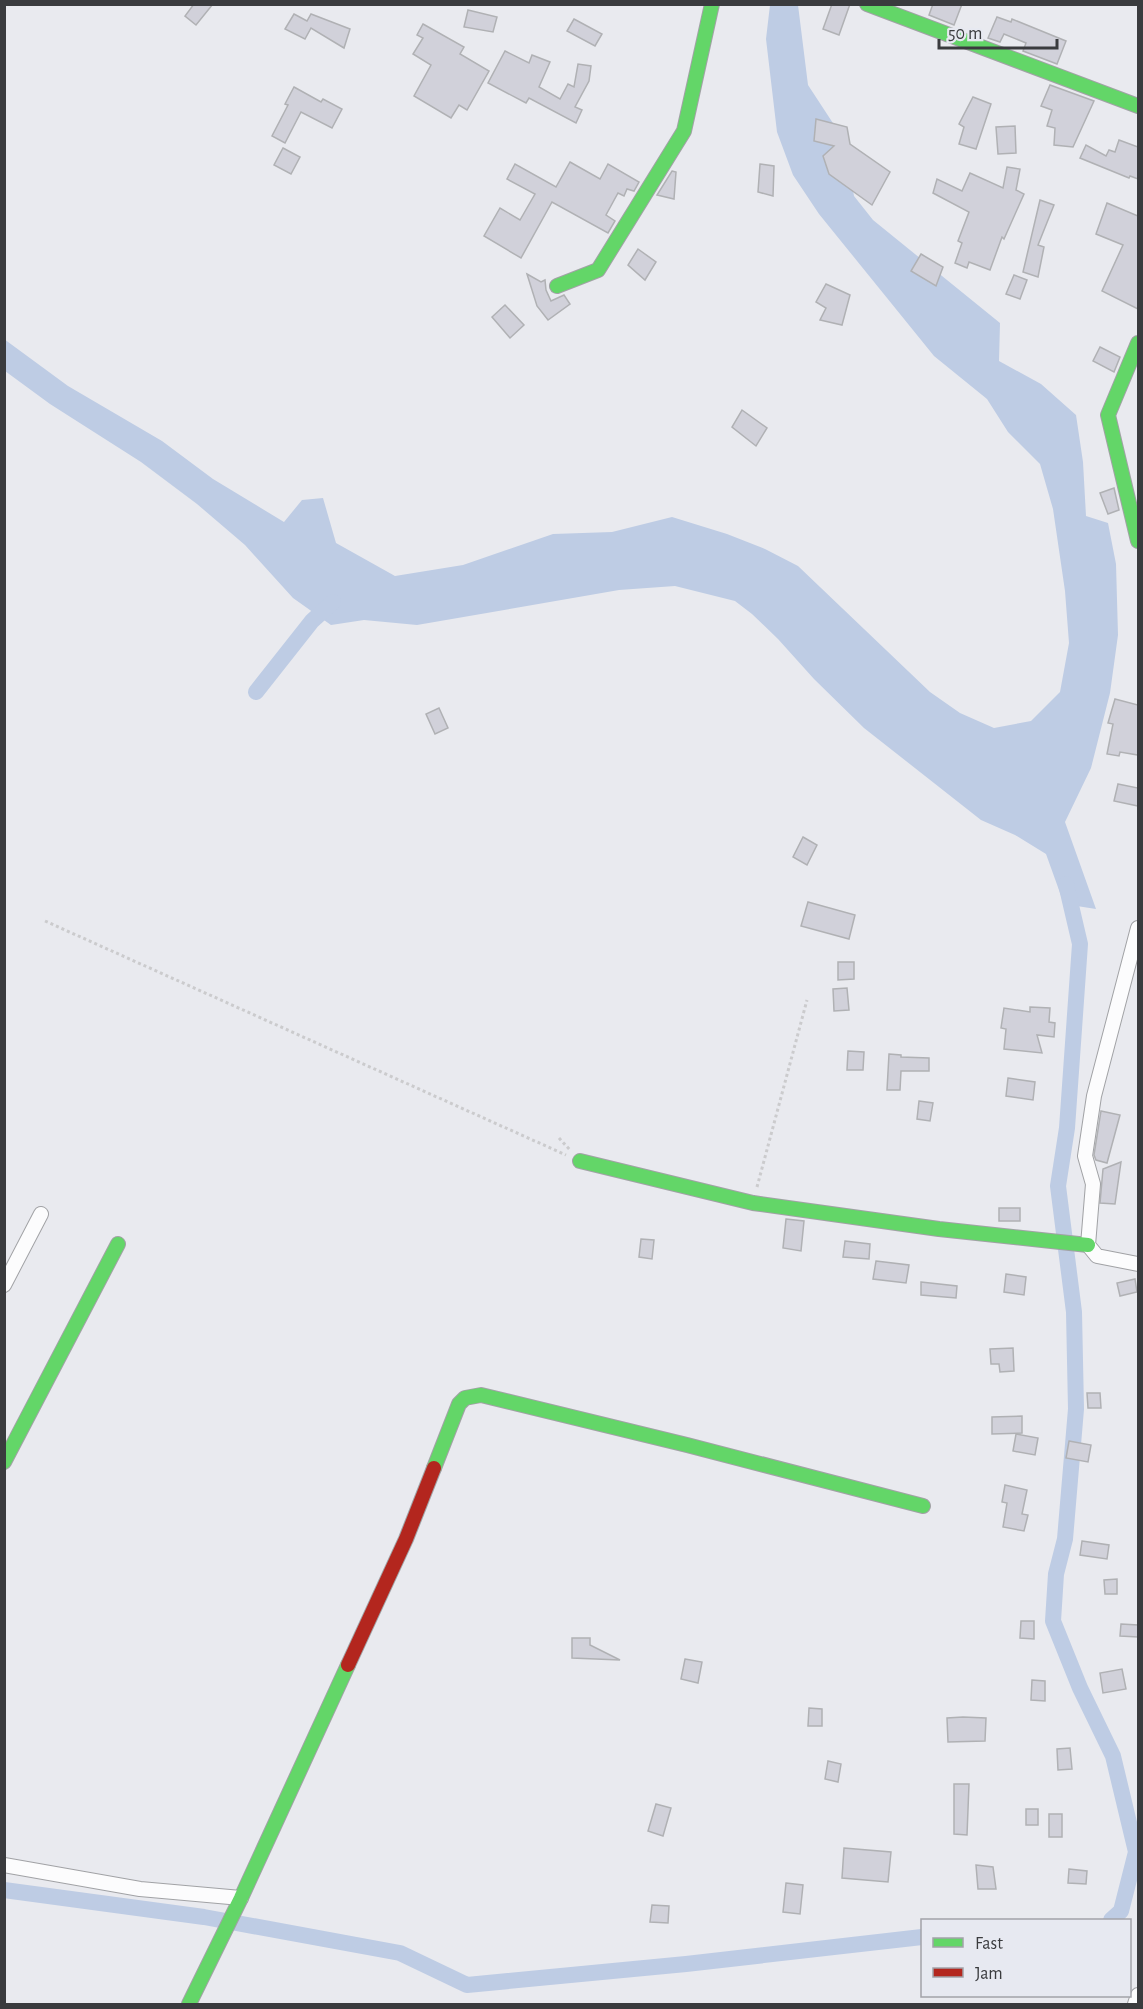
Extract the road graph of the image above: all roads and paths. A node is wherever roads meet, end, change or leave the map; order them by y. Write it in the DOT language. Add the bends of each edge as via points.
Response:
graph roads {
  1 [pos="712,4"];
  2 [pos="867,4"];
  3 [pos="1138,106"];
  4 [pos="557,286"];
  5 [pos="1138,343"];
  6 [pos="1138,540"];
  7 [pos="45,921"];
  8 [pos="1138,928"];
  9 [pos="807,1000"];
  10 [pos="559,1138"];
  11 [pos="580,1161"];
  12 [pos="753,1203"];
  13 [pos="41,1214"];
  14 [pos="118,1244"];
  15 [pos="1088,1245"];
  16 [pos="1138,1263"];
  17 [pos="4,1285"];
  18 [pos="4,1462"];
  19 [pos="923,1506"];
  20 [pos="4,1866"];
  21 [pos="241,1898"];
  22 [pos="1138,1995"];
  23 [pos="189,2004"];
  24 [pos="1135,2004"];
  1 -- 4 [label="street" via="684,131 598,270"];
  2 -- 3 [label="street"];
  5 -- 6 [label="street" via="1108,415"];
  7 -- 11 [label="path"];
  8 -- 15 [label="street" via="1094,1096 1085,1156 1093,1184"];
  9 -- 12 [label="path"];
  10 -- 11 [label="path"];
  11 -- 12 [label="street"];
  12 -- 15 [label="street"];
  13 -- 17 [label="street"];
  14 -- 18 [label="street"];
  15 -- 16 [label="street" via="1096,1256"];
  19 -- 21 [label="street" via="492,1397 465,1398 459,1404 401,1550"];
  20 -- 21 [label="street" via="140,1889"];
  21 -- 23 [label="street"];
  22 -- 24 [label="street"];
}
